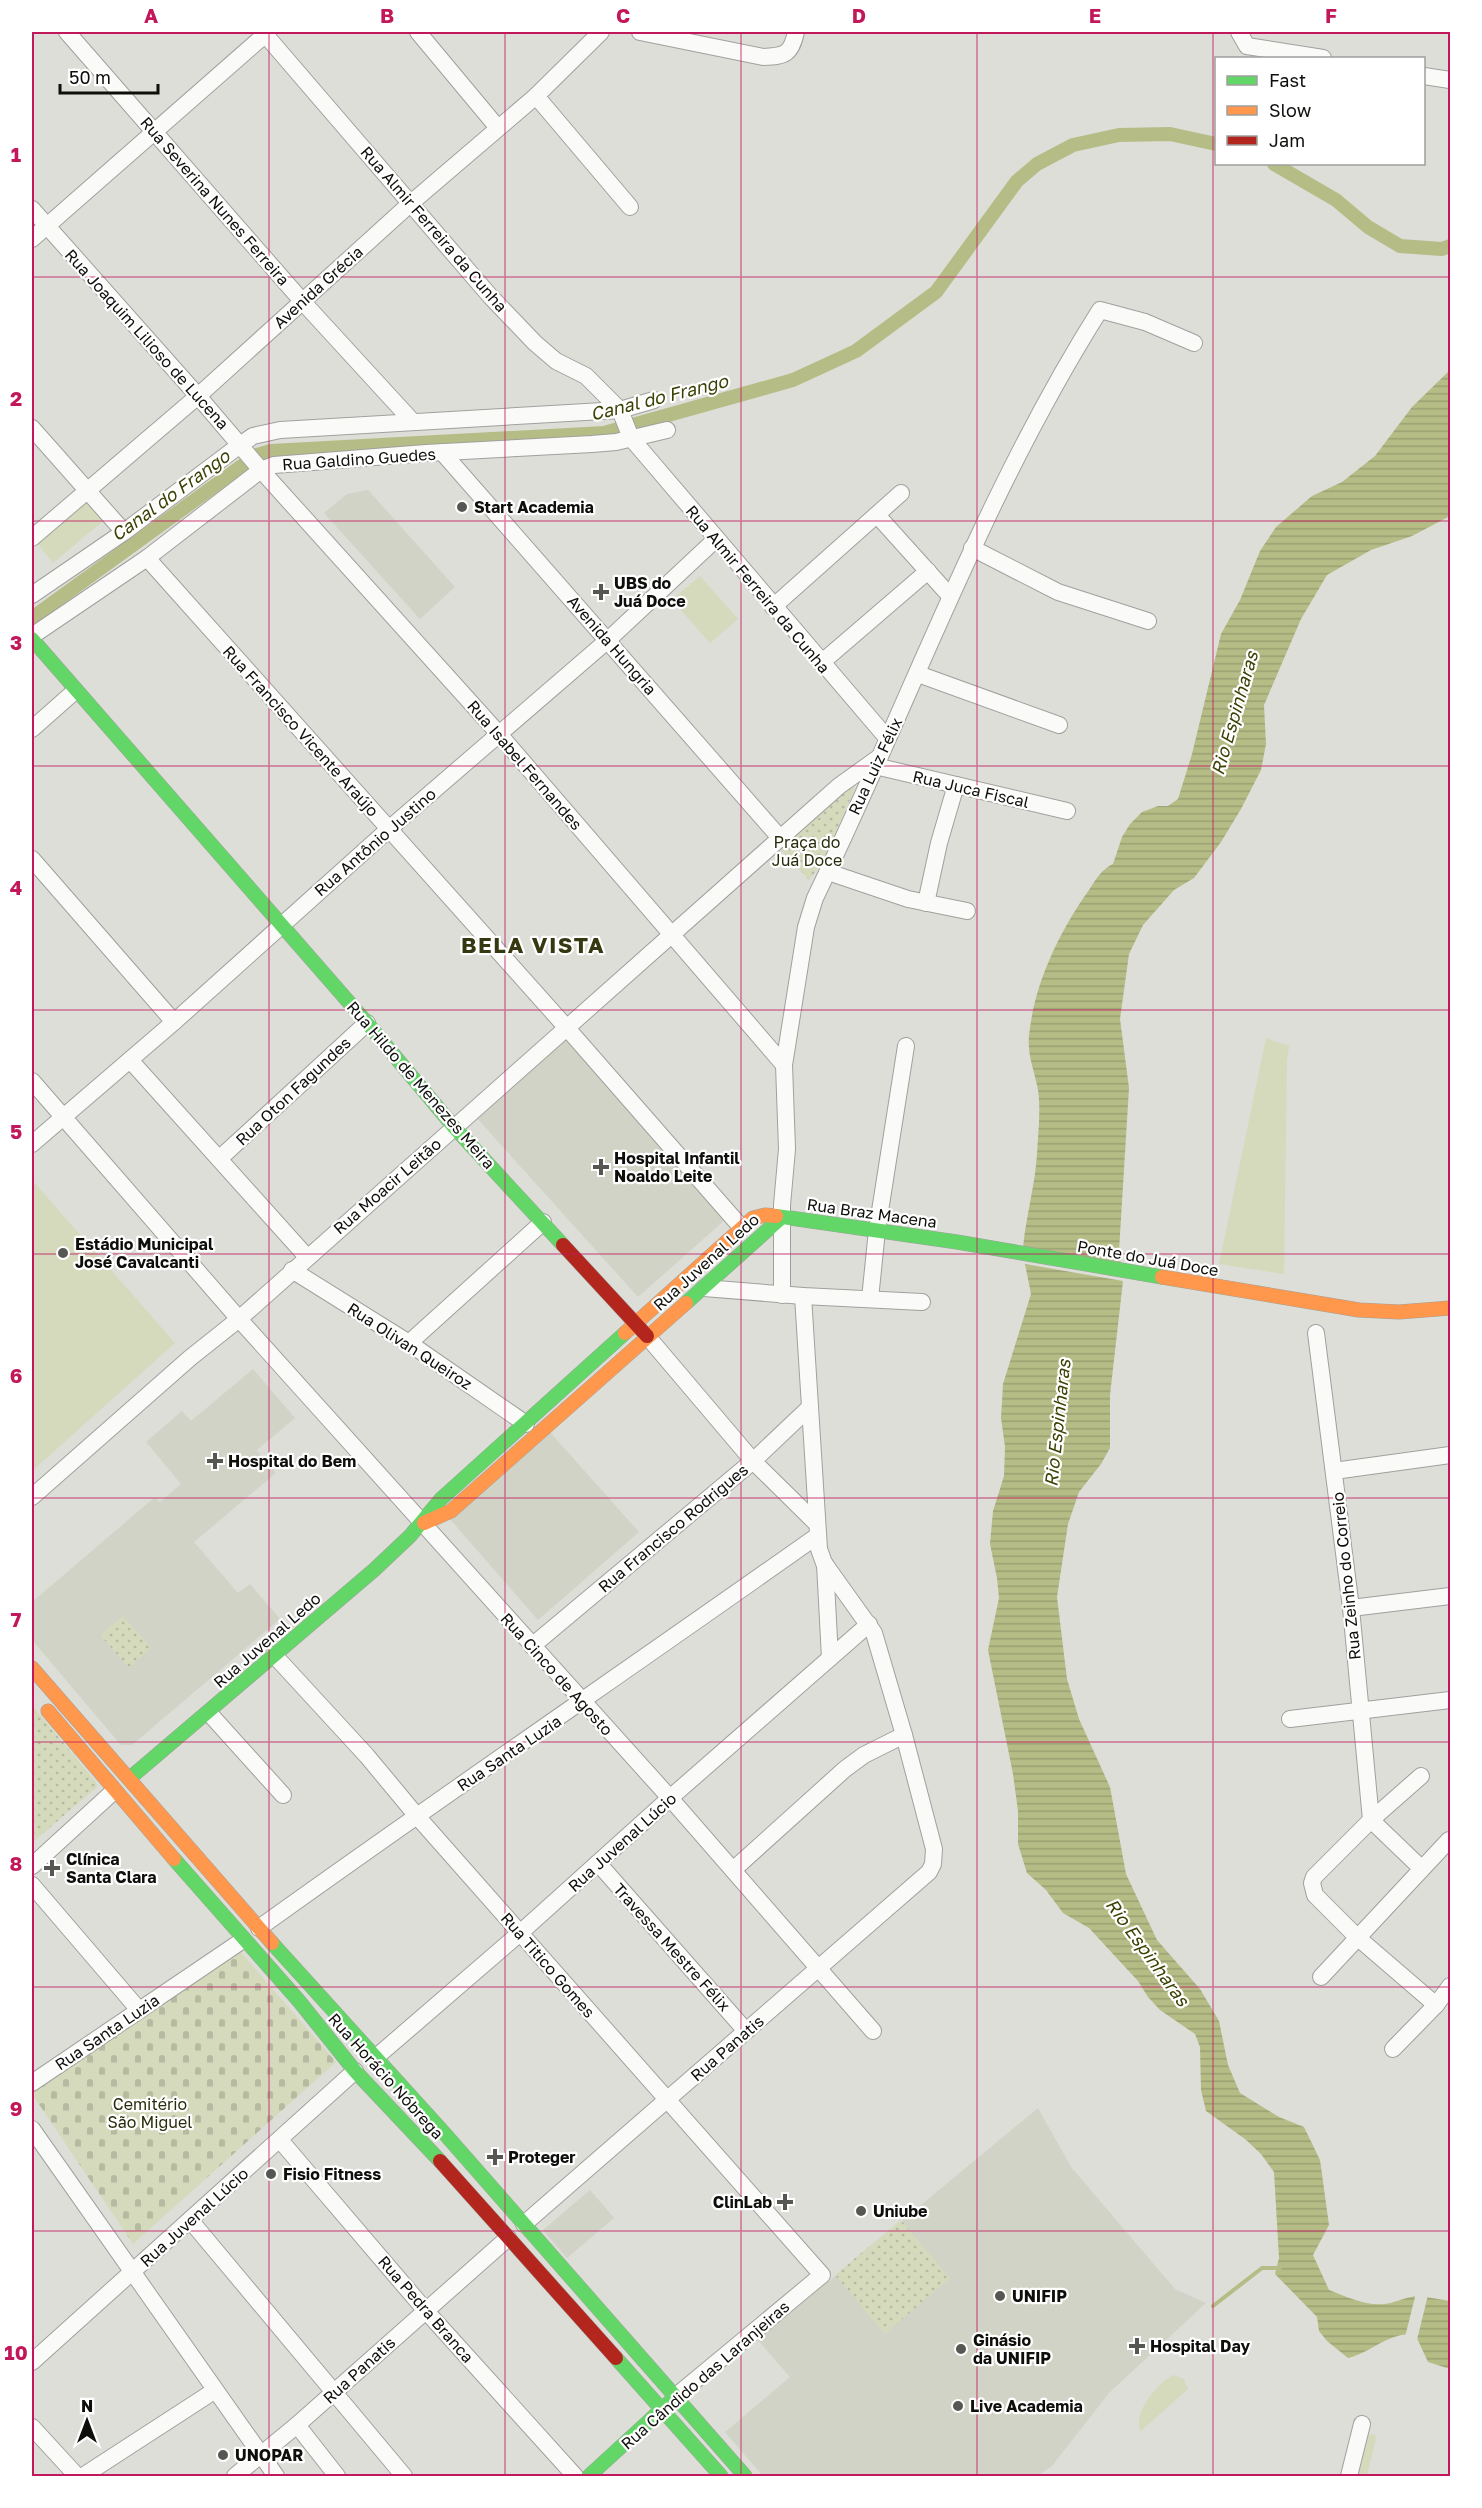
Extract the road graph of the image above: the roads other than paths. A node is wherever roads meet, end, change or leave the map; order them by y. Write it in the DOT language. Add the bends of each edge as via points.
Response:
graph roads {
  1 [pos="68,32"];
  2 [pos="265,32"];
  3 [pos="418,32"];
  4 [pos="601,32"];
  5 [pos="640,32"];
  6 [pos="796,32"];
  7 [pos="1239,32"];
  8 [pos="1317,57"];
  9 [pos="1425,76"];
  10 [pos="1450,80"];
  11 [pos="536,96"];
  12 [pos="498,128"];
  13 [pos="154,133"];
  14 [pos="411,203"];
  15 [pos="630,207"];
  16 [pos="32,209"];
  17 [pos="46,226"];
  18 [pos="32,239"];
  19 [pos="302,301"];
  20 [pos="1194,343"];
  21 [pos="198,396"];
  22 [pos="654,400"];
  23 [pos="621,412"];
  24 [pos="413,422"];
  25 [pos="32,428"];
  26 [pos="667,430"];
  27 [pos="630,434"];
  28 [pos="240,445"];
  29 [pos="442,452"];
  30 [pos="261,470"];
  31 [pos="88,491"];
  32 [pos="901,492"];
  33 [pos="877,514"];
  34 [pos="124,532"];
  35 [pos="32,538"];
  36 [pos="716,539"];
  37 [pos="972,548"];
  38 [pos="147,558"];
  39 [pos="928,571"];
  40 [pos="32,595"];
  41 [pos="950,596"];
  42 [pos="773,607"];
  43 [pos="1148,621"];
  44 [pos="32,637"];
  45 [pos="608,640"];
  46 [pos="821,663"];
  47 [pos="918,674"];
  48 [pos="75,691"];
  49 [pos="1059,725"];
  50 [pos="32,729"];
  51 [pos="499,734"];
  52 [pos="887,738"];
  53 [pos="877,761"];
  54 [pos="956,785"];
  55 [pos="1067,811"];
  56 [pos="389,829"];
  57 [pos="781,839"];
  58 [pos="32,859"];
  59 [pos="828,872"];
  60 [pos="926,903"];
  61 [pos="967,911"];
  62 [pos="280,925"];
  63 [pos="674,935"];
  64 [pos="174,1022"];
  65 [pos="367,1023"];
  66 [pos="566,1027"];
  67 [pos="906,1046"];
  68 [pos="130,1060"];
  69 [pos="784,1065"];
  70 [pos="32,1081"];
  71 [pos="63,1117"];
  72 [pos="454,1127"];
  73 [pos="32,1144"];
  74 [pos="219,1159"];
  75 [pos="782,1218"];
  76 [pos="543,1222"];
  77 [pos="741,1227"];
  78 [pos="877,1230"];
  79 [pos="957,1242"];
  80 [pos="307,1257"];
  81 [pos="292,1270"];
  82 [pos="704,1288"];
  83 [pos="782,1295"];
  84 [pos="803,1296"];
  85 [pos="870,1299"];
  86 [pos="922,1302"];
  87 [pos="1450,1308"];
  88 [pos="239,1318"];
  89 [pos="636,1323"];
  90 [pos="1316,1333"];
  91 [pos="647,1336"];
  92 [pos="409,1343"];
  93 [pos="810,1407"];
  94 [pos="526,1424"];
  95 [pos="1450,1455"];
  96 [pos="753,1461"];
  97 [pos="1334,1471"];
  98 [pos="32,1497"];
  99 [pos="423,1524"];
  100 [pos="817,1530"];
  101 [pos="825,1563"];
  102 [pos="1450,1596"];
  103 [pos="1351,1608"];
  104 [pos="869,1624"];
  105 [pos="532,1646"];
  106 [pos="274,1654"];
  107 [pos="830,1658"];
  108 [pos="32,1668"];
  109 [pos="38,1700"];
  110 [pos="1450,1700"];
  111 [pos="582,1703"];
  112 [pos="1360,1712"];
  113 [pos="209,1713"];
  114 [pos="1290,1719"];
  115 [pos="904,1735"];
  116 [pos="1421,1776"];
  117 [pos="129,1778"];
  118 [pos="114,1791"];
  119 [pos="284,1795"];
  120 [pos="670,1798"];
  121 [pos="416,1815"];
  122 [pos="1371,1820"];
  123 [pos="1449,1840"];
  124 [pos="598,1863"];
  125 [pos="32,1866"];
  126 [pos="1421,1868"];
  127 [pos="733,1869"];
  128 [pos="32,1885"];
  129 [pos="259,1928"];
  130 [pos="520,1933"];
  131 [pos="1357,1937"];
  132 [pos="243,1940"];
  133 [pos="820,1969"];
  134 [pos="1321,1977"];
  135 [pos="1450,1986"];
  136 [pos="1436,2005"];
  137 [pos="139,2010"];
  138 [pos="746,2031"];
  139 [pos="873,2031"];
  140 [pos="1393,2049"];
  141 [pos="374,2059"];
  142 [pos="355,2071"];
  143 [pos="32,2084"];
  144 [pos="667,2100"];
  145 [pos="32,2129"];
  146 [pos="280,2140"];
  147 [pos="190,2220"];
  148 [pos="524,2224"];
  149 [pos="508,2238"];
  150 [pos="132,2273"];
  151 [pos="822,2275"];
  152 [pos="426,2311"];
  153 [pos="34,2354"];
  154 [pos="214,2391"];
  155 [pos="335,2392"];
  156 [pos="675,2397"];
  157 [pos="662,2409"];
  158 [pos="1362,2424"];
  159 [pos="297,2425"];
  160 [pos="32,2427"];
  161 [pos="260,2454"];
  162 [pos="393,2473"];
  163 [pos="76,2476"];
  164 [pos="83,2476"];
  165 [pos="235,2476"];
  166 [pos="276,2476"];
  167 [pos="337,2476"];
  168 [pos="575,2476"];
  169 [pos="589,2476"];
  170 [pos="722,2476"];
  171 [pos="745,2476"];
  172 [pos="1348,2476"];
  1 -- 13 [label="street, Rua Severina Nunes Ferreira"];
  2 -- 13 [label="street"];
  2 -- 14 [label="street, Rua Almir Ferreira da Cunha"];
  3 -- 12 [label="street"];
  4 -- 11 [label="street, Avenida Grécia"];
  5 -- 6 [label="street" via="764,57 781,56 792,47"];
  7 -- 8 [label="street" via="1247,46"];
  9 -- 10 [label="street"];
  11 -- 12 [label="street, Avenida Grécia"];
  11 -- 15 [label="street"];
  12 -- 14 [label="street, Avenida Grécia"];
  13 -- 17 [label="street"];
  13 -- 19 [label="street, Rua Severina Nunes Ferreira"];
  14 -- 19 [label="street, Avenida Grécia"];
  14 -- 23 [label="street, Rua Almir Ferreira da Cunha" via="535,343 556,361 586,376"];
  16 -- 17 [label="street, Rua Joaquim Lilioso de Lucena"];
  17 -- 18 [label="street"];
  17 -- 21 [label="street, Rua Joaquim Lilioso de Lucena"];
  19 -- 21 [label="street, Avenida Grécia"];
  19 -- 24 [label="street, Rua Severina Nunes Ferreira"];
  20 -- 37 [label="street, Rua Luiz Félix" via="1145,322 1100,310 1074,352"];
  21 -- 28 [label="street, Rua Joaquim Lilioso de Lucena"];
  21 -- 31 [label="street, Avenida Grécia"];
  22 -- 23 [label="street, Rua Galdino Guedes"];
  23 -- 24 [label="street, Rua Galdino Guedes"];
  23 -- 27 [label="street, Rua Almir Ferreira da Cunha"];
  24 -- 28 [label="street, Rua Galdino Guedes" via="280,430 254,436"];
  25 -- 31 [label="street"];
  26 -- 27 [label="street, Rua Galdino Guedes"];
  27 -- 29 [label="street, Rua Galdino Guedes" via="592,444"];
  27 -- 36 [label="street, Rua Almir Ferreira da Cunha"];
  28 -- 30 [label="street, Rua Joaquim Lilioso de Lucena"];
  28 -- 34 [label="street, Rua Galdino Guedes"];
  29 -- 30 [label="street, Rua Galdino Guedes" via="299,462"];
  29 -- 45 [label="street, Avenida Hungria"];
  30 -- 38 [label="street, Rua Galdino Guedes"];
  30 -- 51 [label="street, Rua Isabel Fernandes"];
  31 -- 34 [label="street"];
  31 -- 35 [label="street, Avenida Grécia"];
  32 -- 33 [label="street"];
  33 -- 39 [label="street"];
  33 -- 42 [label="street"];
  34 -- 40 [label="street, Rua Galdino Guedes"];
  36 -- 42 [label="street, Rua Almir Ferreira da Cunha"];
  36 -- 45 [label="street, Rua Antônio Justino"];
  37 -- 41 [label="street, Rua Luiz Félix"];
  37 -- 43 [label="street" via="1058,592"];
  38 -- 44 [label="street, Rua Galdino Guedes"];
  38 -- 56 [label="street, Rua Francisco Vicente Araújo"];
  39 -- 41 [label="street"];
  39 -- 46 [label="street"];
  41 -- 47 [label="street, Rua Luiz Félix"];
  42 -- 46 [label="street, Rua Almir Ferreira da Cunha"];
  44 -- 48 [label="main road, Rua Hildo de Menezes Meira"];
  45 -- 51 [label="street, Rua Antônio Justino"];
  45 -- 57 [label="street, Avenida Hungria"];
  46 -- 52 [label="street, Rua Almir Ferreira da Cunha"];
  47 -- 49 [label="street"];
  47 -- 52 [label="street, Rua Luiz Félix"];
  48 -- 50 [label="street"];
  48 -- 62 [label="main road, Rua Hildo de Menezes Meira"];
  51 -- 56 [label="street, Rua Antônio Justino"];
  51 -- 63 [label="street, Rua Isabel Fernandes"];
  52 -- 53 [label="street, Rua Luiz Félix"];
  53 -- 54 [label="street, Rua Juca Fiscal"];
  53 -- 57 [label="street, Rua Moacir Leitão" via="839,786"];
  53 -- 59 [label="street, Rua Luiz Félix"];
  54 -- 55 [label="street, Rua Juca Fiscal"];
  54 -- 60 [label="street"];
  56 -- 62 [label="street, Rua Antônio Justino"];
  56 -- 66 [label="street, Rua Francisco Vicente Araújo"];
  57 -- 63 [label="street, Rua Moacir Leitão"];
  58 -- 64 [label="street"];
  59 -- 60 [label="street"];
  59 -- 69 [label="street, Rua Luiz Félix" via="806,927"];
  60 -- 61 [label="street"];
  62 -- 64 [label="street, Rua Antônio Justino"];
  62 -- 65 [label="main road, Rua Hildo de Menezes Meira"];
  63 -- 66 [label="street, Rua Moacir Leitão"];
  63 -- 69 [label="street, Rua Isabel Fernandes"];
  64 -- 68 [label="street, Rua Antônio Justino"];
  65 -- 72 [label="main road, Rua Hildo de Menezes Meira"];
  65 -- 74 [label="street, Rua Oton Fagundes"];
  66 -- 72 [label="street, Rua Moacir Leitão"];
  66 -- 77 [label="street, Rua Francisco Vicente Araújo"];
  67 -- 78 [label="street"];
  68 -- 71 [label="street, Rua Antônio Justino"];
  68 -- 74 [label="street"];
  69 -- 75 [label="street, Rua Luiz Félix" via="787,1149"];
  70 -- 71 [label="street, Rua Cinco de Agosto"];
  71 -- 73 [label="street, Rua Antônio Justino"];
  71 -- 88 [label="street, Rua Cinco de Agosto"];
  72 -- 76 [label="main road, Rua Hildo de Menezes Meira"];
  72 -- 80 [label="street, Rua Moacir Leitão"];
  74 -- 80 [label="street"];
  75 -- 77 [label="main road, Rua Juvenal Ledo" via="765,1215"];
  75 -- 78 [label="main road, Rua Braz Macena"];
  75 -- 82 [label="main road, Rua Juvenal Ledo"];
  75 -- 83 [label="street, Rua Luiz Félix"];
  76 -- 89 [label="main road, Rua Hildo de Menezes Meira"];
  76 -- 92 [label="street"];
  77 -- 89 [label="main road, Rua Juvenal Ledo"];
  78 -- 79 [label="main road, Rua Braz Macena"];
  78 -- 85 [label="street"];
  79 -- 87 [label="main road, Ponte do Juá Doce" via="1334,1306 1389,1312"];
  80 -- 81 [label="street, Rua Moacir Leitão"];
  81 -- 88 [label="street, Rua Moacir Leitão"];
  81 -- 92 [label="street, Rua Olivan Queiroz"];
  82 -- 83 [label="street"];
  82 -- 91 [label="main road, Rua Juvenal Ledo"];
  83 -- 84 [label="street"];
  84 -- 85 [label="street"];
  84 -- 93 [label="street"];
  85 -- 86 [label="street"];
  88 -- 98 [label="street, Rua Moacir Leitão"];
  88 -- 99 [label="street, Rua Cinco de Agosto"];
  89 -- 91 [label="main road, Rua Hildo de Menezes Meira"];
  89 -- 94 [label="main road, Rua Juvenal Ledo"];
  90 -- 97 [label="street, Rua Zeinho do Correio"];
  91 -- 96 [label="street, Rua Hildo de Menezes Meira"];
  91 -- 99 [label="main road, Rua Juvenal Ledo" via="452,1511"];
  92 -- 94 [label="street, Rua Olivan Queiroz"];
  93 -- 96 [label="street, Rua Francisco Rodrigues"];
  93 -- 100 [label="street"];
  94 -- 99 [label="main road, Rua Juvenal Ledo" via="441,1499"];
  95 -- 97 [label="street"];
  96 -- 100 [label="street, Rua Hildo de Menezes Meira"];
  96 -- 105 [label="street, Rua Francisco Rodrigues"];
  97 -- 103 [label="street, Rua Zeinho do Correio"];
  99 -- 105 [label="street, Rua Cinco de Agosto"];
  99 -- 106 [label="main road, Rua Juvenal Ledo"];
  100 -- 101 [label="street"];
  100 -- 111 [label="street, Rua Santa Luzia"];
  101 -- 104 [label="street"];
  101 -- 107 [label="street"];
  102 -- 103 [label="street"];
  103 -- 112 [label="street, Rua Zeinho do Correio"];
  104 -- 107 [label="street, Rua Juvenal Lúcio"];
  104 -- 115 [label="street"];
  105 -- 111 [label="street, Rua Cinco de Agosto"];
  106 -- 113 [label="main road, Rua Juvenal Ledo"];
  106 -- 121 [label="street, Rua Titico Gomes"];
  107 -- 120 [label="street, Rua Juvenal Lúcio"];
  108 -- 117 [label="main road, Rua Horácio Nóbrega"];
  109 -- 118 [label="main road, Rua Horácio Nóbrega"];
  110 -- 112 [label="street"];
  111 -- 120 [label="street, Rua Cinco de Agosto"];
  111 -- 121 [label="street, Rua Santa Luzia"];
  112 -- 114 [label="street"];
  112 -- 122 [label="street, Rua Zeinho do Correio"];
  113 -- 117 [label="main road, Rua Juvenal Ledo"];
  113 -- 119 [label="street"];
  115 -- 127 [label="street" via="855,1762"];
  115 -- 133 [label="street, Rua Panatis" via="934,1849 933,1864 929,1872"];
  116 -- 122 [label="street"];
  117 -- 118 [label="main road, Rua Juvenal Ledo"];
  117 -- 129 [label="main road, Rua Horácio Nóbrega"];
  118 -- 125 [label="street"];
  118 -- 132 [label="main road, Rua Horácio Nóbrega"];
  120 -- 124 [label="street, Rua Juvenal Lúcio"];
  120 -- 127 [label="street, Rua Cinco de Agosto"];
  121 -- 129 [label="street, Rua Santa Luzia"];
  121 -- 130 [label="street, Rua Titico Gomes"];
  122 -- 126 [label="street"];
  122 -- 131 [label="street" via="1312,1883 1315,1895"];
  123 -- 126 [label="street"];
  124 -- 130 [label="street, Rua Juvenal Lúcio"];
  124 -- 138 [label="street, Travessa Mestre Félix"];
  126 -- 131 [label="street"];
  127 -- 133 [label="street, Rua Cinco de Agosto"];
  128 -- 137 [label="street"];
  129 -- 141 [label="main road, Rua Horácio Nóbrega"];
  130 -- 141 [label="street, Rua Juvenal Lúcio"];
  130 -- 144 [label="street, Rua Titico Gomes"];
  131 -- 134 [label="street"];
  131 -- 136 [label="street"];
  132 -- 137 [label="street, Rua Santa Luzia"];
  132 -- 142 [label="main road, Rua Horácio Nóbrega"];
  133 -- 138 [label="street, Rua Panatis"];
  133 -- 139 [label="street, Rua Cinco de Agosto"];
  135 -- 136 [label="street"];
  136 -- 140 [label="street"];
  137 -- 143 [label="street, Rua Santa Luzia"];
  138 -- 144 [label="street, Rua Panatis"];
  141 -- 148 [label="main road, Rua Horácio Nóbrega"];
  142 -- 146 [label="street, Rua Juvenal Lúcio"];
  142 -- 149 [label="main road, Rua Horácio Nóbrega"];
  144 -- 148 [label="street, Rua Panatis"];
  144 -- 151 [label="street, Rua Titico Gomes"];
  145 -- 150 [label="street"];
  146 -- 147 [label="street, Rua Juvenal Lúcio"];
  146 -- 152 [label="street, Rua Pedra Branca"];
  147 -- 150 [label="street, Rua Juvenal Lúcio"];
  147 -- 155 [label="street"];
  148 -- 156 [label="main road, Rua Horácio Nóbrega"];
  149 -- 152 [label="street, Rua Panatis"];
  149 -- 157 [label="main road, Rua Horácio Nóbrega"];
  150 -- 153 [label="street, Rua Juvenal Lúcio"];
  150 -- 154 [label="street"];
  151 -- 156 [label="street, Rua Cândido das Laranjeiras"];
  152 -- 155 [label="street, Rua Panatis"];
  152 -- 168 [label="street, Rua Pedra Branca"];
  154 -- 161 [label="street"];
  154 -- 164 [label="street"];
  155 -- 159 [label="street, Rua Panatis"];
  155 -- 162 [label="street"];
  156 -- 157 [label="main road, Rua Cândido das Laranjeiras"];
  156 -- 171 [label="main road, Rua Horácio Nóbrega"];
  157 -- 169 [label="main road, Rua Cândido das Laranjeiras"];
  157 -- 170 [label="main road, Rua Horácio Nóbrega"];
  158 -- 172 [label="street"];
  159 -- 161 [label="street, Rua Panatis"];
  159 -- 167 [label="street"];
  160 -- 163 [label="street"];
  161 -- 165 [label="street, Rua Panatis"];
  161 -- 166 [label="street"];
}
